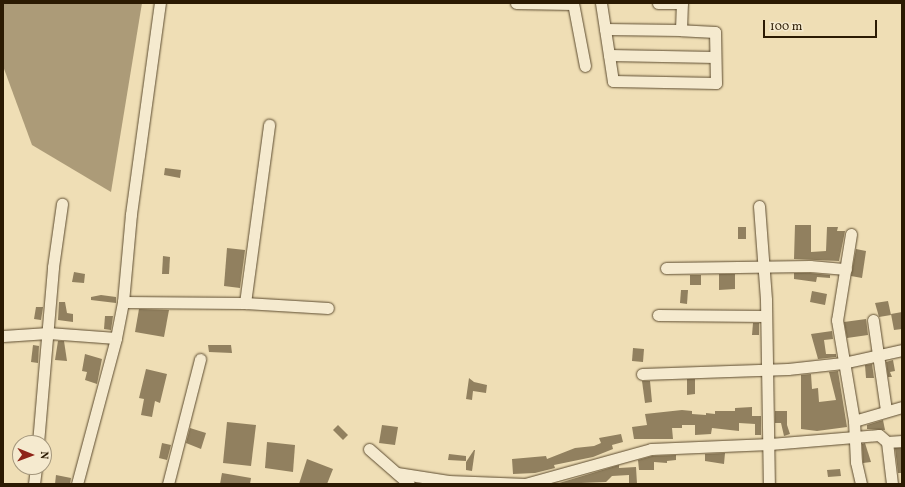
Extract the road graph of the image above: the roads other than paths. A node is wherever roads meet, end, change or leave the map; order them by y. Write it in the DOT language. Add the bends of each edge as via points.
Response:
graph roads {
  1 [pos="160,3"];
  2 [pos="516,3"];
  3 [pos="601,3"];
  4 [pos="658,3"];
  5 [pos="682,3"];
  6 [pos="573,4"];
  7 [pos="605,29"];
  8 [pos="681,30"];
  9 [pos="609,55"];
  10 [pos="715,57"];
  11 [pos="585,66"];
  12 [pos="269,125"];
  13 [pos="62,204"];
  14 [pos="759,206"];
  15 [pos="851,234"];
  16 [pos="764,267"];
  17 [pos="666,268"];
  18 [pos="846,269"];
  19 [pos="123,302"];
  20 [pos="245,303"];
  21 [pos="328,308"];
  22 [pos="658,315"];
  23 [pos="766,316"];
  24 [pos="872,320"];
  25 [pos="48,333"];
  26 [pos="3,336"];
  27 [pos="116,338"];
  28 [pos="902,350"];
  29 [pos="878,356"];
  30 [pos="200,359"];
  31 [pos="843,363"];
  32 [pos="768,370"];
  33 [pos="642,374"];
  34 [pos="902,407"];
  35 [pos="886,410"];
  36 [pos="854,421"];
  37 [pos="39,435"];
  38 [pos="853,437"];
  39 [pos="902,441"];
  40 [pos="887,442"];
  41 [pos="770,444"];
  42 [pos="369,449"];
  43 [pos="397,473"];
  44 [pos="77,484"];
  45 [pos="168,484"];
  46 [pos="409,484"];
  47 [pos="526,484"];
  48 [pos="769,484"];
  49 [pos="861,484"];
  50 [pos="892,484"];
  1 -- 19 [label="street" via="131,214"];
  2 -- 6 [label="street"];
  3 -- 7 [label="street"];
  4 -- 5 [label="street"];
  5 -- 8 [label="street"];
  6 -- 11 [label="street"];
  7 -- 8 [label="street"];
  7 -- 9 [label="street"];
  8 -- 10 [label="street" via="715,32"];
  9 -- 10 [label="street"];
  9 -- 10 [label="street" via="613,81 716,83"];
  12 -- 20 [label="street"];
  13 -- 25 [label="street" via="53,267"];
  14 -- 16 [label="street"];
  15 -- 18 [label="street"];
  16 -- 17 [label="street"];
  16 -- 18 [label="street"];
  16 -- 23 [label="street"];
  18 -- 31 [label="street" via="837,320"];
  19 -- 20 [label="street"];
  19 -- 27 [label="street"];
  20 -- 21 [label="street"];
  22 -- 23 [label="street"];
  23 -- 32 [label="street"];
  24 -- 29 [label="street"];
  25 -- 26 [label="street"];
  25 -- 27 [label="street"];
  25 -- 37 [label="street"];
  27 -- 44 [label="street"];
  28 -- 29 [label="street"];
  29 -- 31 [label="street"];
  29 -- 35 [label="street"];
  30 -- 45 [label="street"];
  31 -- 32 [label="street"];
  31 -- 36 [label="street"];
  32 -- 33 [label="street"];
  32 -- 41 [label="street"];
  34 -- 35 [label="street"];
  35 -- 36 [label="street"];
  36 -- 38 [label="street"];
  38 -- 40 [label="street" via="879,435"];
  38 -- 41 [label="street"];
  38 -- 49 [label="street"];
  39 -- 40 [label="street"];
  40 -- 50 [label="street"];
  41 -- 47 [label="street" via="651,449"];
  41 -- 48 [label="street"];
  42 -- 43 [label="street"];
  43 -- 46 [label="street"];
  43 -- 47 [label="street" via="448,481"];
}
